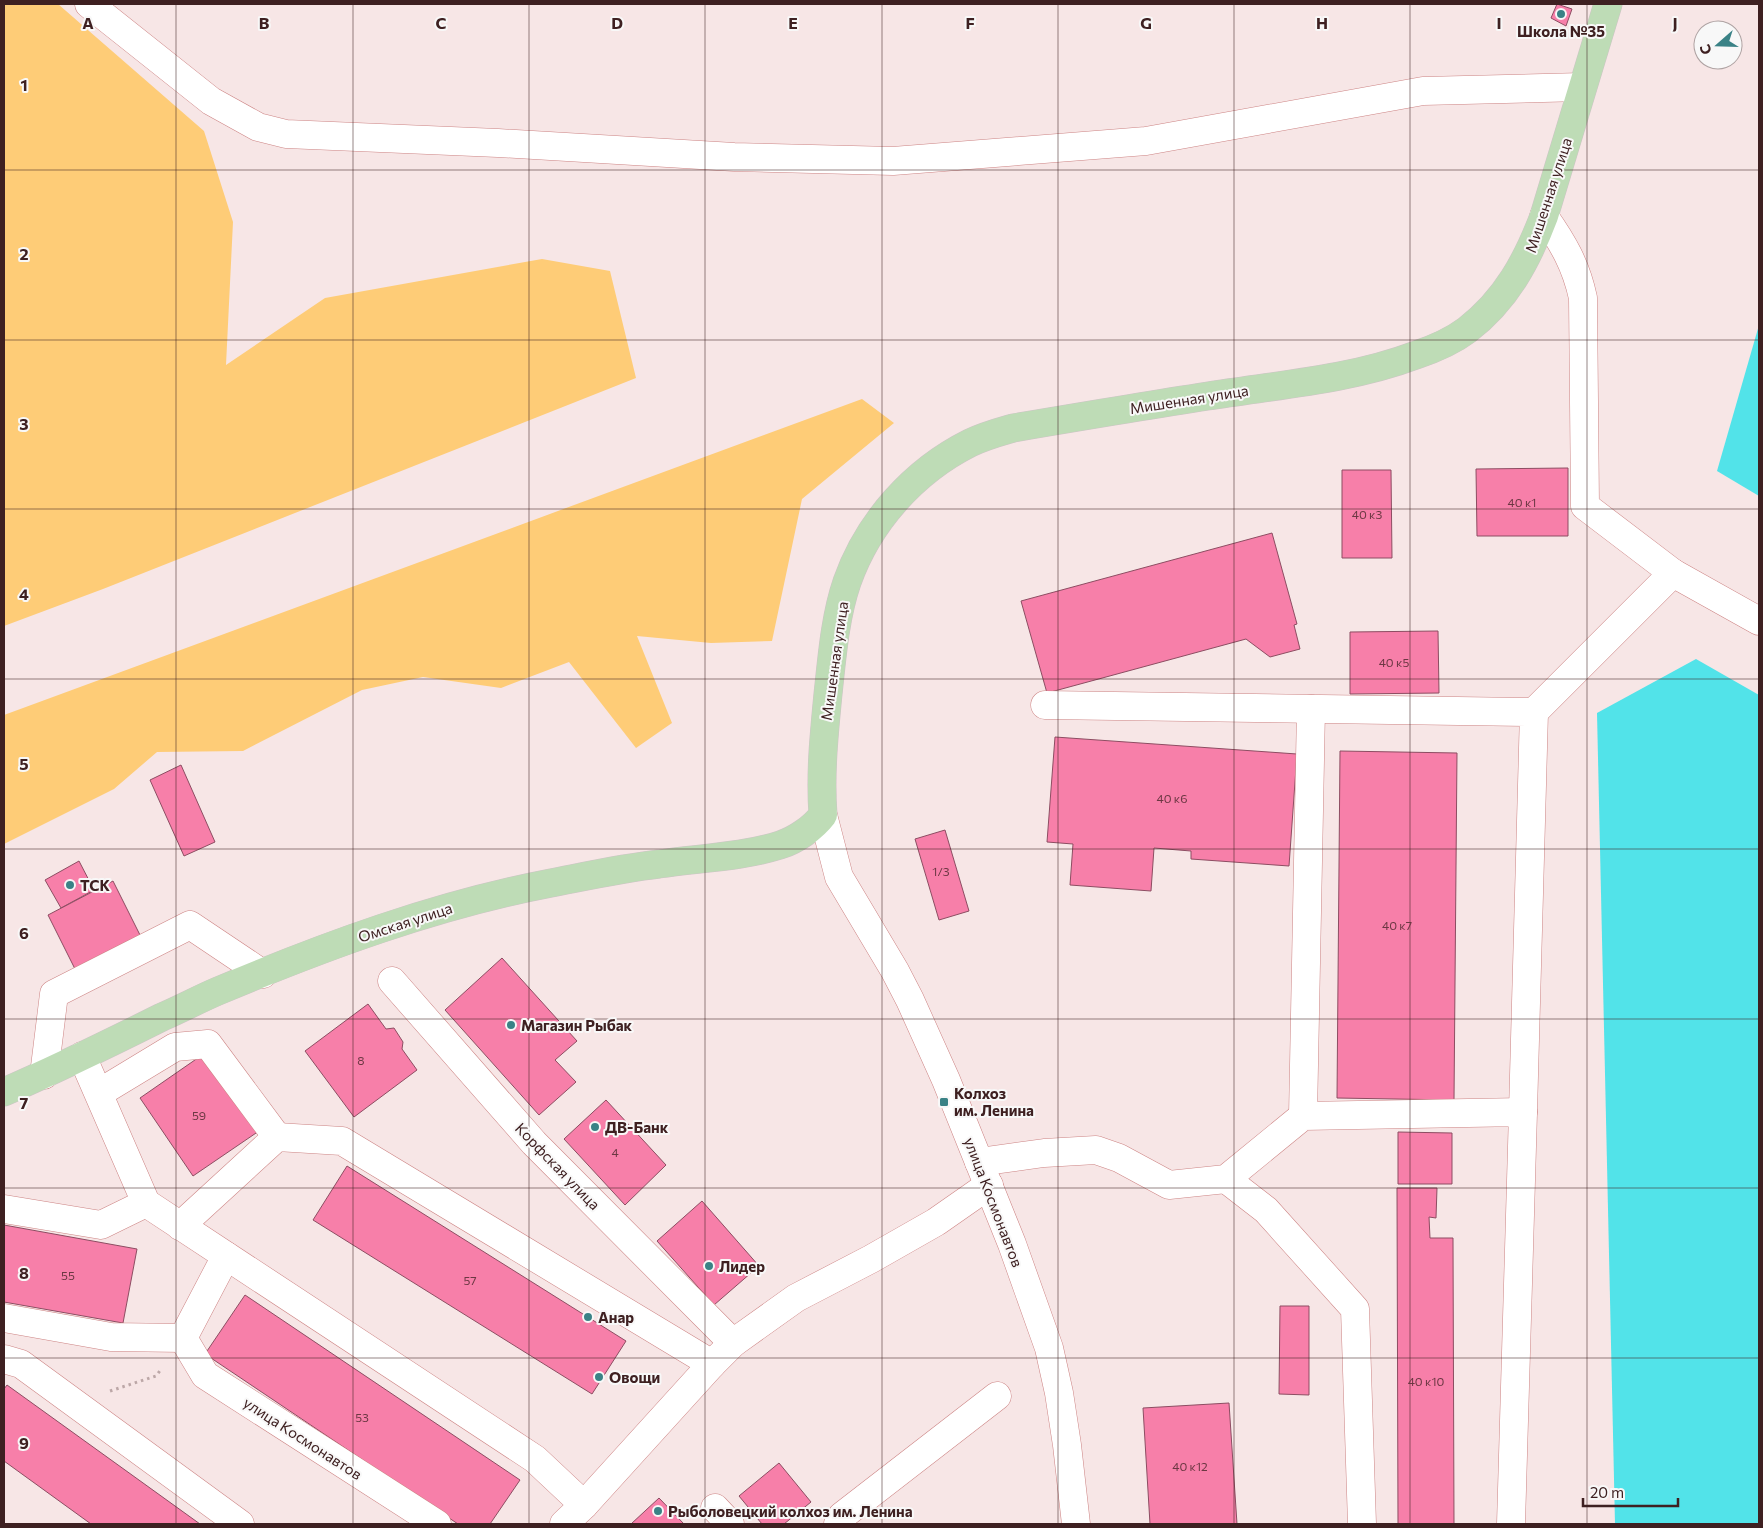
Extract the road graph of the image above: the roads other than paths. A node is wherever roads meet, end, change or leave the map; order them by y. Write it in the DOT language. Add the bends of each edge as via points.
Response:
graph roads {
  1 [pos="89,4"];
  2 [pos="1608,4"];
  3 [pos="1582,87"];
  4 [pos="1544,216"];
  5 [pos="1673,574"];
  6 [pos="1759,621"];
  7 [pos="1045,705"];
  8 [pos="1311,709"];
  9 [pos="1534,712"];
  10 [pos="823,816"];
  11 [pos="263,974"];
  12 [pos="392,981"];
  13 [pos="82,1056"];
  14 [pos="44,1075"];
  15 [pos="4,1092"];
  16 [pos="99,1093"];
  17 [pos="1523,1112"];
  18 [pos="1303,1116"];
  19 [pos="277,1138"];
  20 [pos="984,1173"];
  21 [pos="1226,1178"];
  22 [pos="146,1203"];
  23 [pos="4,1209"];
  24 [pos="180,1226"];
  25 [pos="226,1256"];
  26 [pos="4,1318"];
  27 [pos="182,1338"];
  28 [pos="733,1343"];
  29 [pos="4,1359"];
  30 [pos="712,1364"];
  31 [pos="997,1396"];
  32 [pos="584,1506"];
  33 [pos="240,1524"];
  34 [pos="437,1524"];
  35 [pos="564,1524"];
  36 [pos="838,1524"];
  37 [pos="1076,1524"];
  38 [pos="1362,1524"];
  39 [pos="1511,1524"];
  1 -- 3 [label="street" via="211,101 258,127 286,134 734,157 893,161 1146,141 1423,91"];
  2 -- 3 [label="main road, Мишенная улица"];
  3 -- 4 [label="main road, Мишенная улица"];
  4 -- 5 [label="street" via="1569,255 1583,298 1585,506"];
  4 -- 10 [label="main road, Мишенная улица" via="1525,263 1506,291 1466,331 1440,346 1397,362 1338,376 1013,428 971,442 916,480 876,523 847,582 830,668 821,770"];
  5 -- 6 [label="street"];
  5 -- 9 [label="street"];
  7 -- 8 [label="street"];
  8 -- 9 [label="street"];
  8 -- 18 [label="street"];
  9 -- 17 [label="street"];
  10 -- 11 [label="main road, Омская улица" via="805,832 781,845 635,866 529,887 397,923"];
  10 -- 20 [label="street, улица Космонавтов" via="839,877 910,1000"];
  11 -- 13 [label="main road, Омская улица" via="217,991"];
  11 -- 14 [label="street" via="190,925 54,994"];
  12 -- 28 [label="street, Корфская улица" via="534,1143"];
  13 -- 14 [label="main road, Омская улица"];
  13 -- 16 [label="street"];
  14 -- 15 [label="main road, Омская улица"];
  16 -- 19 [label="street" via="175,1047 208,1044"];
  16 -- 22 [label="street"];
  17 -- 18 [label="street"];
  17 -- 39 [label="street"];
  18 -- 21 [label="street"];
  19 -- 24 [label="street"];
  19 -- 30 [label="street" via="342,1141"];
  20 -- 21 [label="street" via="1044,1153 1096,1150 1119,1158 1169,1185"];
  20 -- 28 [label="street" via="936,1222 796,1298"];
  20 -- 37 [label="street, улица Космонавтов" via="1049,1348 1067,1445"];
  21 -- 38 [label="street" via="1266,1210 1355,1308"];
  22 -- 23 [label="street" via="101,1225"];
  22 -- 24 [label="street"];
  24 -- 25 [label="street"];
  25 -- 27 [label="street"];
  25 -- 32 [label="street" via="535,1459"];
  26 -- 27 [label="street" via="111,1336"];
  27 -- 34 [label="street, улица Космонавтов" via="205,1375"];
  28 -- 30 [label="street"];
  29 -- 33 [label="street" via="21,1364"];
  30 -- 32 [label="street"];
  31 -- 36 [label="street" via="842,1516"];
  32 -- 35 [label="street"];
}
